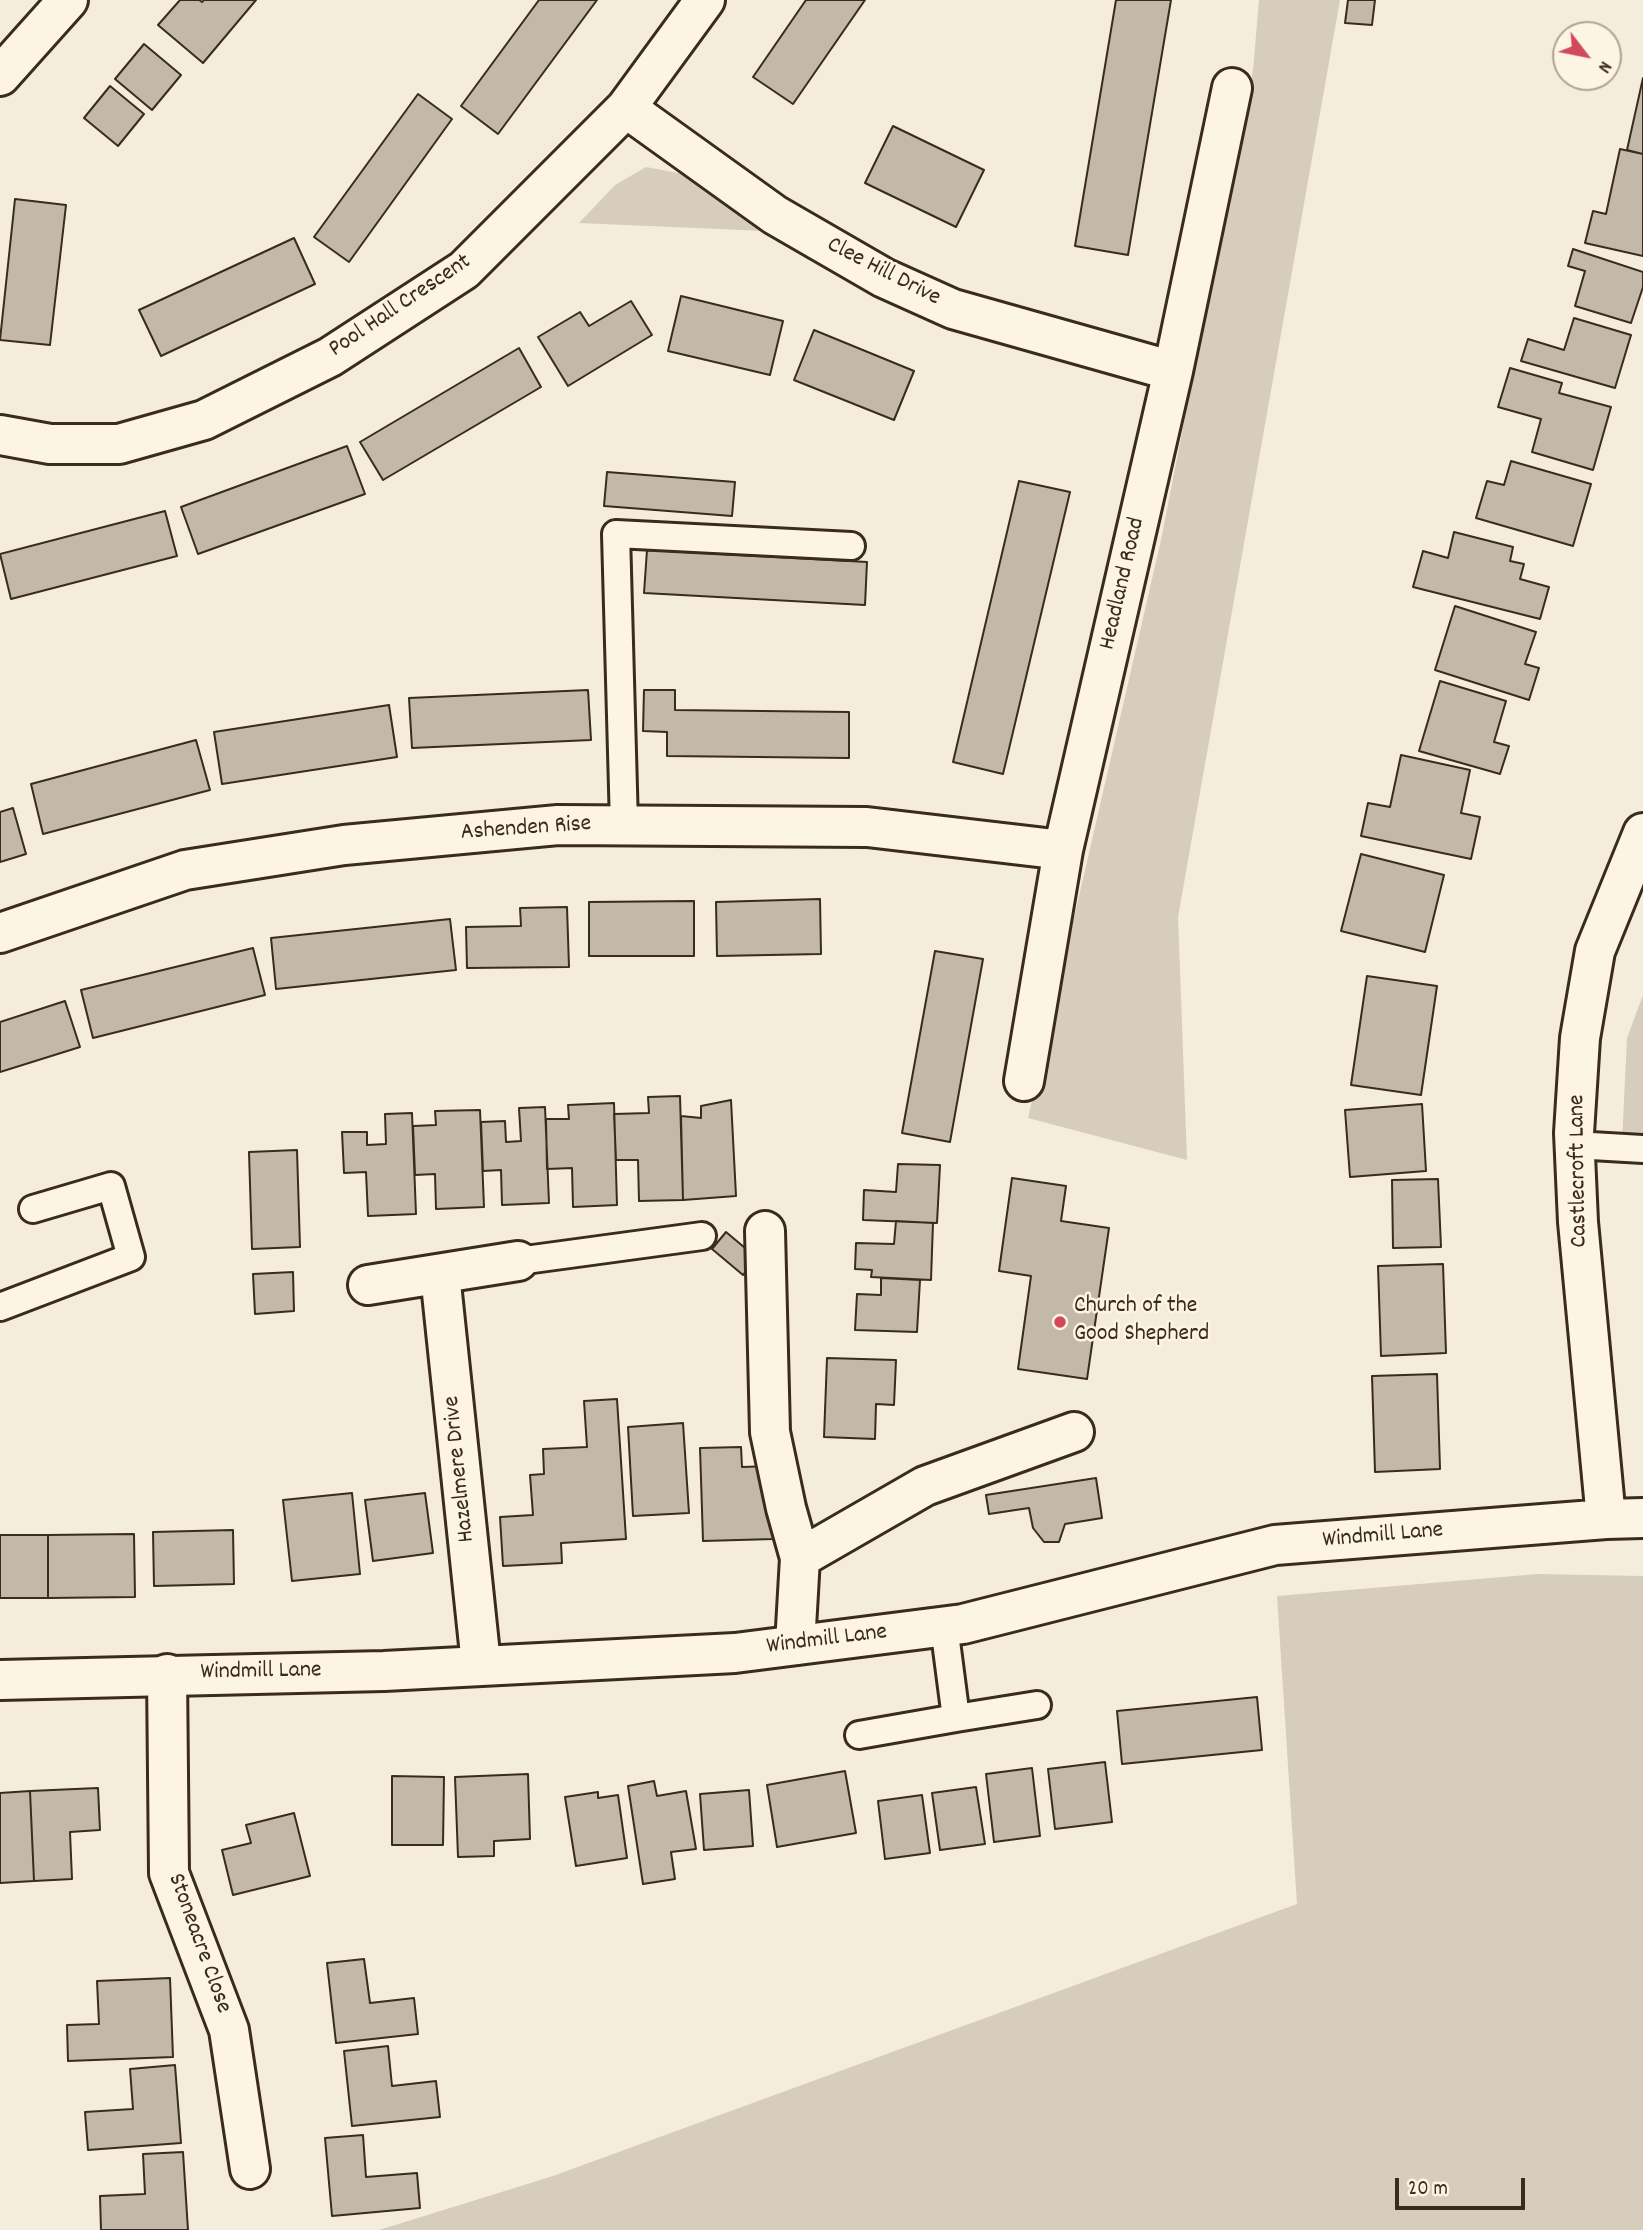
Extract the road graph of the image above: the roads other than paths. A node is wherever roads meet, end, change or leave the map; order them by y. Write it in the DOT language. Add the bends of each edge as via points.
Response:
graph roads {
  1 [pos="68,0"];
  2 [pos="705,0"];
  3 [pos="0,76"];
  4 [pos="1232,88"];
  5 [pos="626,108"];
  6 [pos="1173,371"];
  7 [pos="0,435"];
  8 [pos="851,546"];
  9 [pos="624,825"];
  10 [pos="1643,833"];
  11 [pos="1063,850"];
  12 [pos="0,933"];
  13 [pos="1024,1081"];
  14 [pos="1574,1145"];
  15 [pos="1643,1149"];
  16 [pos="33,1209"];
  17 [pos="765,1231"];
  18 [pos="702,1236"];
  19 [pos="518,1261"];
  20 [pos="440,1274"];
  21 [pos="368,1285"];
  22 [pos="0,1307"];
  23 [pos="1074,1432"];
  24 [pos="1625,1518"];
  25 [pos="800,1558"];
  26 [pos="944,1626"];
  27 [pos="795,1645"];
  28 [pos="481,1664"];
  29 [pos="167,1674"];
  30 [pos="0,1680"];
  31 [pos="1037,1705"];
  32 [pos="956,1718"];
  33 [pos="859,1735"];
  34 [pos="250,2169"];
  1 -- 3 [label="street"];
  2 -- 5 [label="street, Pool Hall Crescent"];
  4 -- 6 [label="street, Headland Road"];
  5 -- 6 [label="street, Clee Hill Drive" via="775,215 884,278 953,309"];
  5 -- 7 [label="street, Pool Hall Crescent" via="464,270 330,357 204,420 119,444 50,444"];
  6 -- 11 [label="street, Headland Road"];
  8 -- 9 [label="lane" via="616,534"];
  9 -- 11 [label="street, Ashenden Rise" via="867,827"];
  9 -- 12 [label="street, Ashenden Rise" via="558,825 344,845 185,870"];
  10 -- 14 [label="street, Castlecroft Lane" via="1595,951 1580,1038"];
  11 -- 13 [label="street, Headland Road"];
  14 -- 15 [label="lane"];
  14 -- 24 [label="street, Castlecroft Lane" via="1578,1222"];
  16 -- 22 [label="lane" via="111,1186 131,1257"];
  17 -- 25 [label="street" via="770,1432"];
  18 -- 19 [label="lane"];
  19 -- 20 [label="street"];
  20 -- 21 [label="street"];
  20 -- 28 [label="street, Hazelmere Drive"];
  23 -- 25 [label="street" via="925,1486"];
  24 -- 26 [label="street, Windmill Lane" via="1275,1545"];
  25 -- 27 [label="street"];
  26 -- 27 [label="street, Windmill Lane"];
  26 -- 32 [label="lane"];
  27 -- 28 [label="street, Windmill Lane" via="736,1653"];
  28 -- 29 [label="street, Windmill Lane" via="384,1671"];
  29 -- 30 [label="street, Windmill Lane"];
  29 -- 34 [label="street, Stoneacre Close" via="169,1873 229,2029"];
  31 -- 32 [label="lane"];
  32 -- 33 [label="lane"];
}
